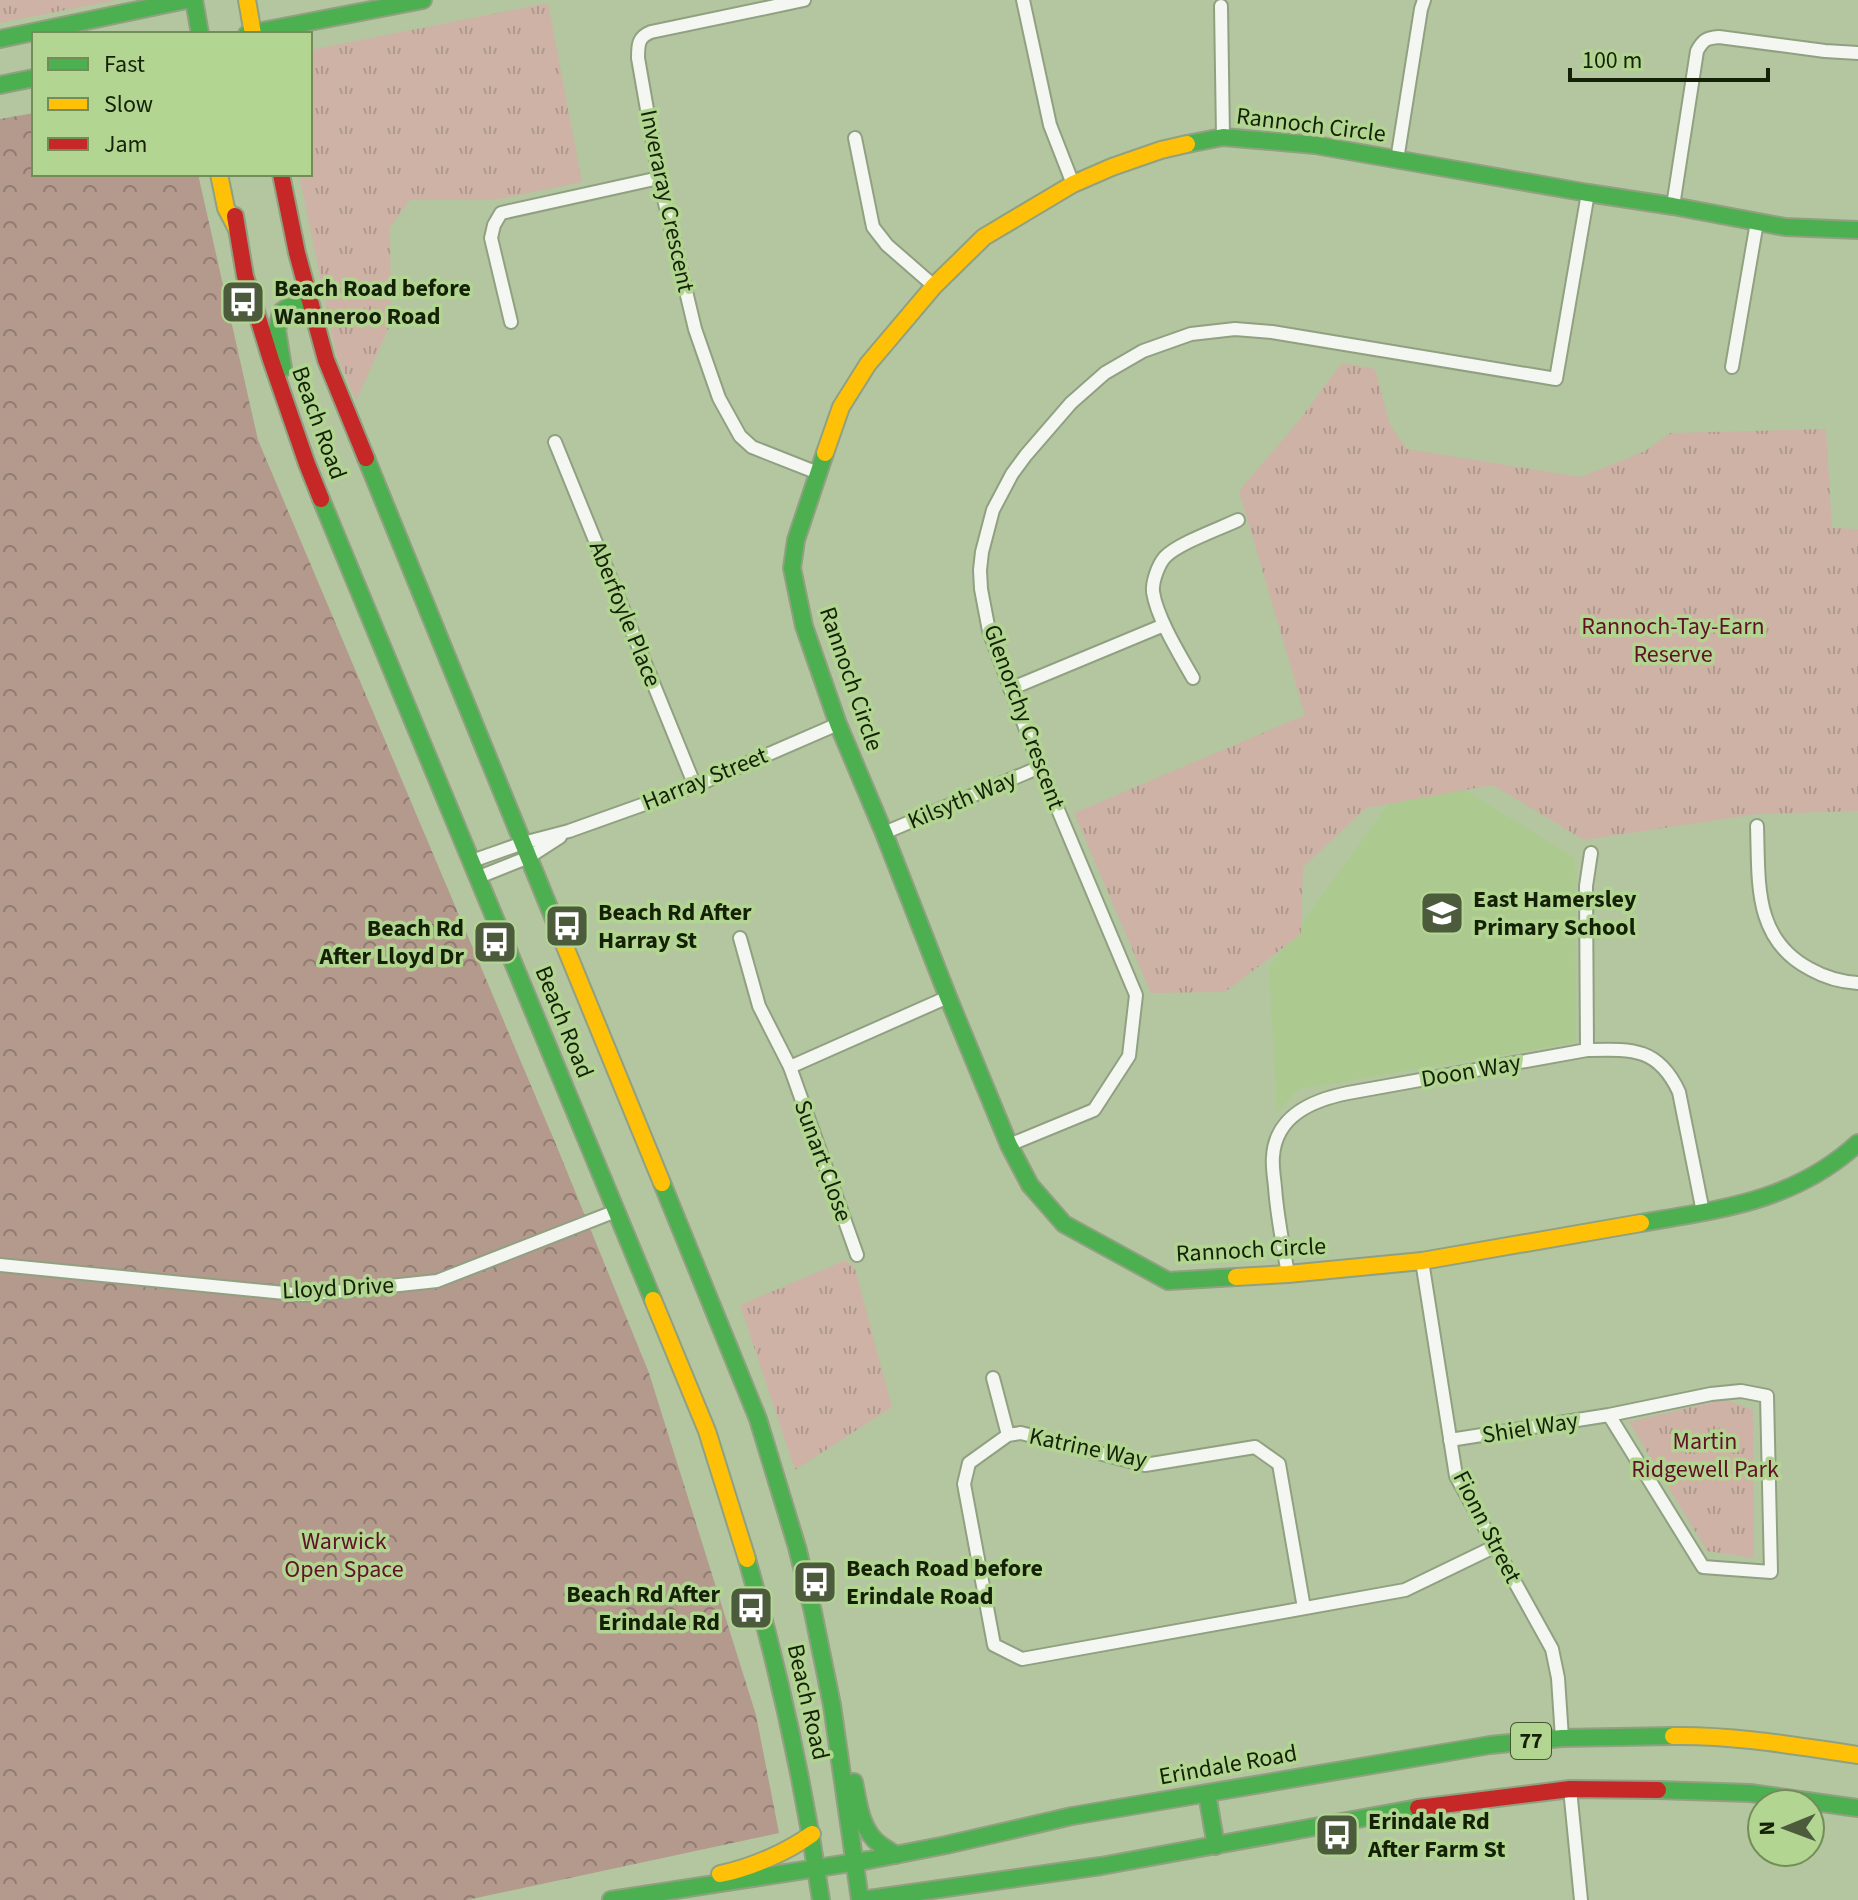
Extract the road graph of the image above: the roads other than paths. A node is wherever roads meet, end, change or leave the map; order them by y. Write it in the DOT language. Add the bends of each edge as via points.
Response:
graph roads {
  1 [pos="134,0"];
  2 [pos="186,0"];
  3 [pos="194,0"];
  4 [pos="247,0"];
  5 [pos="425,0"];
  6 [pos="804,0"];
  7 [pos="1023,0"];
  8 [pos="1424,0"];
  9 [pos="1221,6"];
  10 [pos="0,31"];
  11 [pos="32,32"];
  12 [pos="33,32"];
  13 [pos="200,32"];
  14 [pos="251,32"];
  15 [pos="261,32"];
  16 [pos="312,36"];
  17 [pos="0,39"];
  18 [pos="1858,53"];
  19 [pos="32,78"];
  20 [pos="0,85"];
  21 [pos="1223,137"];
  22 [pos="855,138"];
  23 [pos="1397,160"];
  24 [pos="219,176"];
  25 [pos="227,176"];
  26 [pos="281,176"];
  27 [pos="659,178"];
  28 [pos="1073,184"];
  29 [pos="1588,193"];
  30 [pos="1673,206"];
  31 [pos="1757,222"];
  32 [pos="237,229"];
  33 [pos="1858,230"];
  34 [pos="934,286"];
  35 [pos="311,305"];
  36 [pos="511,322"];
  37 [pos="1732,367"];
  38 [pos="289,415"];
  39 [pos="555,442"];
  40 [pos="818,473"];
  41 [pos="1238,520"];
  42 [pos="1164,625"];
  43 [pos="1193,678"];
  44 [pos="1010,689"];
  45 [pos="838,724"];
  46 [pos="1040,767"];
  47 [pos="695,786"];
  48 [pos="1757,826"];
  49 [pos="884,833"];
  50 [pos="526,850"];
  51 [pos="1591,853"];
  52 [pos="475,869"];
  53 [pos="740,938"];
  54 [pos="1858,983"];
  55 [pos="948,997"];
  56 [pos="1587,1050"];
  57 [pos="790,1067"];
  58 [pos="1858,1143"];
  59 [pos="1009,1145"];
  60 [pos="616,1211"];
  61 [pos="1703,1212"];
  62 [pos="857,1255"];
  63 [pos="1422,1261"];
  64 [pos="0,1265"];
  65 [pos="1288,1274"];
  66 [pos="993,1378"];
  67 [pos="1609,1415"];
  68 [pos="1008,1435"];
  69 [pos="1450,1440"];
  70 [pos="1496,1546"];
  71 [pos="1304,1608"];
  72 [pos="834,1718"];
  73 [pos="1562,1738"];
  74 [pos="1858,1755"];
  75 [pos="1570,1789"];
  76 [pos="1207,1794"];
  77 [pos="1858,1808"];
  78 [pos="812,1834"];
  79 [pos="1216,1846"];
  80 [pos="896,1855"];
  81 [pos="855,1863"];
  82 [pos="817,1869"];
  83 [pos="1026,1875"];
  84 [pos="618,1899"];
  85 [pos="611,1900"];
  86 [pos="821,1900"];
  87 [pos="861,1900"];
  88 [pos="928,1900"];
  89 [pos="1581,1900"];
  1 -- 10 [label="main road"];
  2 -- 12 [label="main road"];
  3 -- 13 [label="main road"];
  4 -- 14 [label="main road"];
  5 -- 15 [label="main road"];
  5 -- 16 [label="main road"];
  6 -- 27 [label="street, Inveraray Crescent" via="643,35 638,58"];
  7 -- 28 [label="street" via="1050,125"];
  8 -- 23 [label="street"];
  9 -- 21 [label="street"];
  11 -- 17 [label="main road"];
  18 -- 30 [label="street" via="1719,37 1701,42"];
  19 -- 20 [label="main road"];
  21 -- 23 [label="main road, Rannoch Circle" via="1315,145"];
  21 -- 28 [label="main road, Rannoch Circle" via="1161,150"];
  22 -- 34 [label="street" via="873,227"];
  23 -- 29 [label="main road, Rannoch Circle"];
  24 -- 32 [label="main road"];
  25 -- 32 [label="main road, Beach Road"];
  26 -- 35 [label="main road, Beach Road"];
  27 -- 36 [label="street" via="501,213 491,238"];
  27 -- 40 [label="street, Inveraray Crescent" via="695,329 727,415 752,447"];
  28 -- 34 [label="main road, Rannoch Circle" via="984,237"];
  29 -- 30 [label="main road, Rannoch Circle"];
  29 -- 44 [label="street, Glenorchy Crescent" via="1556,379 1235,329 1191,334 1143,351 1105,373 1026,455 993,510 982,552 981,589 989,631"];
  30 -- 31 [label="main road, Rannoch Circle"];
  31 -- 33 [label="main road, Rannoch Circle"];
  31 -- 37 [label="street"];
  32 -- 38 [label="main road, Beach Road" via="245,276"];
  34 -- 40 [label="main road, Rannoch Circle" via="855,384 841,407"];
  35 -- 38 [label="main road" via="288,307 278,320"];
  35 -- 50 [label="main road, Beach Road" via="326,360"];
  38 -- 52 [label="main road, Beach Road"];
  39 -- 47 [label="street, Aberfoyle Place"];
  40 -- 45 [label="main road, Rannoch Circle" via="792,568 804,626"];
  41 -- 42 [label="street" via="1165,558 1153,591"];
  42 -- 43 [label="street"];
  42 -- 44 [label="street"];
  44 -- 46 [label="street, Glenorchy Crescent"];
  45 -- 47 [label="street, Harray Street"];
  45 -- 49 [label="main road, Rannoch Circle"];
  46 -- 49 [label="street, Kilsyth Way"];
  46 -- 59 [label="street, Glenorchy Crescent" via="1136,995 1129,1056 1094,1110"];
  47 -- 50 [label="street, Harray Street"];
  48 -- 54 [label="street" via="1760,896 1778,943 1818,973"];
  49 -- 55 [label="main road, Rannoch Circle"];
  50 -- 52 [label="street, Harray Street"];
  50 -- 72 [label="main road, Beach Road" via="758,1419 810,1597"];
  51 -- 56 [label="street" via="1586,886"];
  52 -- 60 [label="main road, Beach Road"];
  53 -- 57 [label="street, Sunart Close" via="759,1006"];
  55 -- 57 [label="street, Sunart Close"];
  55 -- 59 [label="main road, Rannoch Circle"];
  56 -- 61 [label="street, Doon Way" via="1638,1051 1672,1079"];
  56 -- 65 [label="street, Doon Way" via="1328,1097 1301,1110 1281,1128 1273,1158"];
  57 -- 62 [label="street, Sunart Close"];
  58 -- 61 [label="main road, Rannoch Circle" via="1790,1189"];
  59 -- 65 [label="main road, Rannoch Circle" via="1030,1185 1064,1224 1168,1281"];
  60 -- 64 [label="street, Lloyd Drive" via="437,1281 305,1295"];
  60 -- 78 [label="main road, Beach Road" via="702,1418 734,1512 759,1596"];
  61 -- 63 [label="main road, Rannoch Circle"];
  63 -- 65 [label="main road, Rannoch Circle"];
  63 -- 69 [label="street, Fionn Street"];
  66 -- 68 [label="street"];
  67 -- 67 [label="street, Shiel Way" via="1703,1567 1771,1572 1767,1396 1741,1391 1711,1394"];
  67 -- 69 [label="street, Shiel Way"];
  68 -- 71 [label="street, Katrine Way" via="1021,1433 1145,1465 1255,1447 1279,1464"];
  68 -- 71 [label="street, Katrine Way" via="969,1463 964,1484 994,1645 1022,1659"];
  69 -- 70 [label="street, Fionn Street" via="1456,1476"];
  70 -- 71 [label="street, Katrine Way" via="1405,1590"];
  70 -- 73 [label="street, Fionn Street" via="1552,1649"];
  72 -- 80 [label="main road" via="861,1817 874,1840"];
  72 -- 81 [label="main road, Beach Road"];
  73 -- 74 [label="main road, Erindale Road / 77" via="1689,1736"];
  73 -- 76 [label="main road, Erindale Road / 77" via="1490,1745"];
  75 -- 77 [label="main road, 77" via="1738,1793"];
  75 -- 79 [label="main road, 77" via="1440,1804"];
  75 -- 89 [label="street"];
  76 -- 79 [label="main road"];
  76 -- 80 [label="main road, Erindale Road / 77" via="1072,1816"];
  78 -- 82 [label="main road, Beach Road"];
  78 -- 84 [label="main road" via="792,1848 731,1872 652,1884"];
  79 -- 83 [label="main road, 77"];
  80 -- 81 [label="main road, Erindale Road / 77"];
  81 -- 82 [label="main road, Erindale Road / 77"];
  81 -- 87 [label="main road, Beach Road"];
  82 -- 84 [label="main road, Erindale Road / 77"];
  82 -- 86 [label="main road, Beach Road"];
  83 -- 87 [label="main road, 77"];
  83 -- 88 [label="main road" via="990,1889"];
  84 -- 85 [label="main road, Erindale Road / 77"];
}
